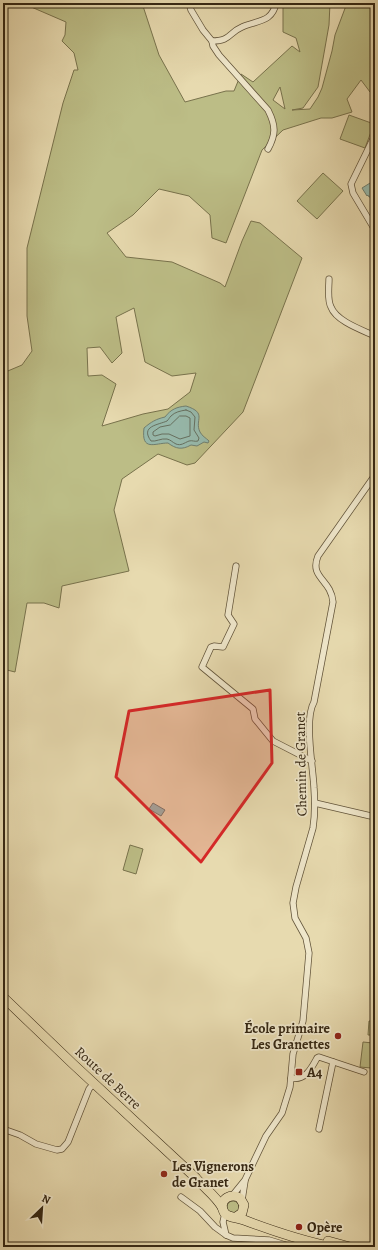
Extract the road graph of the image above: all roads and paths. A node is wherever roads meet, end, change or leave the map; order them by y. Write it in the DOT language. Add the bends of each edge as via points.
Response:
graph roads {
  1 [pos="189,3"];
  2 [pos="276,3"];
  3 [pos="212,41"];
  4 [pos="375,135"];
  5 [pos="268,149"];
  6 [pos="375,230"];
  7 [pos="329,279"];
  8 [pos="375,336"];
  9 [pos="375,475"];
  10 [pos="236,566"];
  11 [pos="312,761"];
  12 [pos="315,802"];
  13 [pos="375,817"];
  14 [pos="3,997"];
  15 [pos="333,1062"];
  16 [pos="364,1072"];
  17 [pos="291,1078"];
  18 [pos="94,1083"];
  19 [pos="3,1129"];
  20 [pos="319,1129"];
  21 [pos="196,1178"];
  22 [pos="245,1180"];
  23 [pos="231,1196"];
  24 [pos="181,1197"];
  25 [pos="243,1204"];
  26 [pos="229,1214"];
  27 [pos="226,1233"];
  28 [pos="292,1247"];
  29 [pos="333,1247"];
  30 [pos="350,1247"];
  1 -- 3 [label="street" via="198,22"];
  2 -- 3 [label="street" via="273,12 266,18 241,27 223,41"];
  3 -- 5 [label="street" via="219,55 272,117 274,131"];
  4 -- 6 [label="street" via="351,184 353,193"];
  7 -- 8 [label="street" via="330,307 334,313 340,319"];
  9 -- 11 [label="street, Chemin de Granet" via="315,562 316,573 329,587 333,602 311,711"];
  10 -- 11 [label="street" via="228,615 234,624 223,647 211,647 202,667 253,709 255,719 273,741"];
  11 -- 12 [label="street, Chemin de Granet"];
  12 -- 13 [label="street"];
  12 -- 17 [label="street, Chemin de Granet" via="313,828 293,903 295,918 306,938 310,953 304,1021 293,1054"];
  14 -- 18 [label="main road, Route de Berre"];
  15 -- 16 [label="street"];
  15 -- 17 [label="street" via="318,1057 308,1074 302,1078"];
  15 -- 20 [label="street"];
  17 -- 22 [label="street, Chemin de Granet" via="282,1113 266,1136"];
  18 -- 19 [label="street" via="89,1089 68,1142 62,1149 36,1144"];
  18 -- 21 [label="main road, Route de Berre"];
  21 -- 23 [label="main road, Route de Berre" via="218,1192"];
  21 -- 26 [label="main road, Route de Berre"];
  22 -- 23 [label="street, Chemin de Granet"];
  22 -- 25 [label="street, Chemin de Granet"];
  23 -- 25 [label="main road" via="238,1196"];
  23 -- 26 [label="main road" via="224,1200"];
  24 -- 27 [label="street" via="200,1211 215,1227"];
  25 -- 26 [label="main road" via="240,1215"];
  25 -- 30 [label="main road" via="252,1216 264,1223"];
  26 -- 27 [label="street" via="230,1221"];
  26 -- 27 [label="street" via="223,1222"];
  26 -- 29 [label="main road, Route de Berre" via="268,1230"];
  27 -- 28 [label="street" via="233,1238 269,1240"];
}
